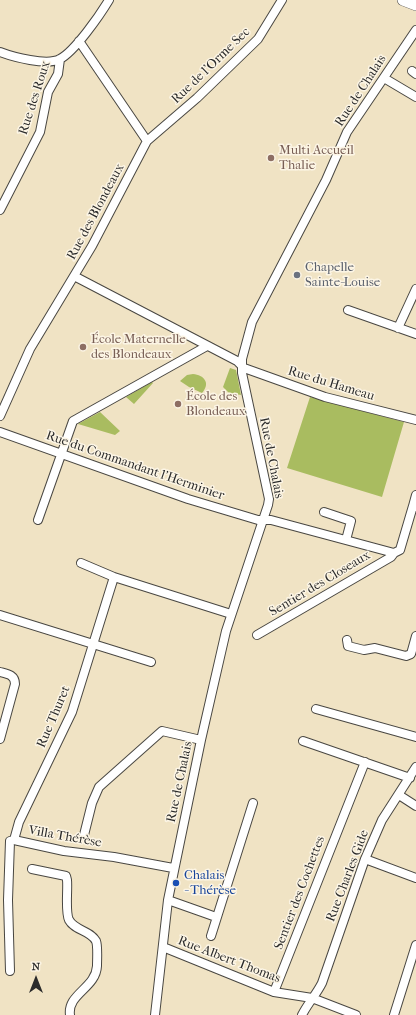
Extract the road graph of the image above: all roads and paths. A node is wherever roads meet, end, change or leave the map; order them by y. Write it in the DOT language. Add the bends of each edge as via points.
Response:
graph roads {
  1 [pos="109,0"];
  2 [pos="282,0"];
  3 [pos="403,0"];
  4 [pos="416,5"];
  5 [pos="416,30"];
  6 [pos="79,41"];
  7 [pos="0,52"];
  8 [pos="60,59"];
  9 [pos="384,78"];
  10 [pos="416,97"];
  11 [pos="147,141"];
  12 [pos="0,210"];
  13 [pos="74,276"];
  14 [pos="416,289"];
  15 [pos="348,310"];
  16 [pos="398,328"];
  17 [pos="416,334"];
  18 [pos="207,346"];
  19 [pos="241,365"];
  20 [pos="0,416"];
  21 [pos="416,420"];
  22 [pos="0,432"];
  23 [pos="61,454"];
  24 [pos="416,495"];
  25 [pos="414,506"];
  26 [pos="324,512"];
  27 [pos="38,520"];
  28 [pos="263,520"];
  29 [pos="346,540"];
  30 [pos="394,553"];
  31 [pos="81,563"];
  32 [pos="114,577"];
  33 [pos="231,614"];
  34 [pos="0,615"];
  35 [pos="257,635"];
  36 [pos="416,636"];
  37 [pos="347,640"];
  38 [pos="92,645"];
  39 [pos="151,662"];
  40 [pos="0,672"];
  41 [pos="316,709"];
  42 [pos="416,737"];
  43 [pos="0,739"];
  44 [pos="201,740"];
  45 [pos="303,741"];
  46 [pos="365,762"];
  47 [pos="416,767"];
  48 [pos="410,778"];
  49 [pos="399,795"];
  50 [pos="253,803"];
  51 [pos="416,806"];
  52 [pos="84,836"];
  53 [pos="14,840"];
  54 [pos="365,859"];
  55 [pos="173,868"];
  56 [pos="32,869"];
  57 [pos="416,878"];
  58 [pos="168,900"];
  59 [pos="216,917"];
  60 [pos="211,936"];
  61 [pos="416,945"];
  62 [pos="163,947"];
  63 [pos="10,971"];
  64 [pos="274,992"];
  65 [pos="312,998"];
  66 [pos="70,1015"];
  67 [pos="155,1015"];
  68 [pos="302,1015"];
  69 [pos="356,1015"];
  70 [pos="394,1015"];
  1 -- 6 [label="street"];
  2 -- 11 [label="street, Rue de l'Orme Sec" via="258,39 197,98"];
  3 -- 4 [label="main road"];
  5 -- 9 [label="street, Rue de Chalais"];
  6 -- 8 [label="street"];
  6 -- 11 [label="street"];
  7 -- 8 [label="street" via="30,60"];
  8 -- 12 [label="street, Rue des Roux" via="58,74 48,92 40,132"];
  9 -- 10 [label="street"];
  9 -- 19 [label="street, Rue de Chalais" via="347,132 324,185 252,322"];
  11 -- 13 [label="street, Rue des Blondeaux"];
  13 -- 18 [label="street, Rue des Blondeaux"];
  13 -- 20 [label="street" via="30,350"];
  14 -- 16 [label="street"];
  15 -- 16 [label="street"];
  16 -- 17 [label="street"];
  18 -- 19 [label="street, Rue des Blondeaux"];
  18 -- 23 [label="street" via="74,421"];
  19 -- 21 [label="street, Rue du Hameau" via="325,397"];
  19 -- 28 [label="street, Rue de Chalais" via="269,499"];
  22 -- 23 [label="street, Rue du Commandant l'Herminier"];
  23 -- 27 [label="street"];
  23 -- 28 [label="street, Rue du Commandant l'Herminier" via="188,499"];
  24 -- 25 [label="street"];
  25 -- 30 [label="street" via="400,550"];
  26 -- 29 [label="street" via="351,521"];
  28 -- 29 [label="street, Rue du Commandant l'Herminier"];
  28 -- 33 [label="street, Rue de Chalais"];
  29 -- 30 [label="street, Rue du Commandant l'Herminier"];
  30 -- 35 [label="street, Sentier des Closeaux"];
  31 -- 32 [label="street"];
  32 -- 33 [label="street"];
  32 -- 38 [label="street, Rue Thuret"];
  33 -- 44 [label="street, Rue de Chalais"];
  34 -- 38 [label="street"];
  36 -- 37 [label="street" via="411,654 406,656 375,648 364,650 348,646"];
  38 -- 39 [label="street"];
  38 -- 53 [label="street, Rue Thuret" via="72,712 19,822"];
  40 -- 43 [label="street" via="12,676 15,684"];
  41 -- 42 [label="street"];
  44 -- 52 [label="street" via="162,731 99,787 92,803"];
  44 -- 55 [label="street, Rue de Chalais"];
  45 -- 46 [label="street"];
  46 -- 48 [label="street"];
  46 -- 64 [label="street, Sentier des Cochettes"];
  47 -- 48 [label="street, Rue Charles Gide"];
  48 -- 49 [label="street, Rue Charles Gide"];
  49 -- 51 [label="street"];
  49 -- 54 [label="street, Rue Charles Gide" via="382,820"];
  50 -- 59 [label="street"];
  53 -- 55 [label="street, Villa Thérèse" via="64,851"];
  53 -- 63 [label="street, Villa Thérèse" via="10,841 8,900"];
  54 -- 57 [label="street"];
  54 -- 65 [label="street, Rue Charles Gide" via="322,983"];
  55 -- 58 [label="street, Rue de Chalais"];
  56 -- 66 [label="street" via="66,876 68,918 72,925 91,936 96,942 95,976 90,985 76,996 69,1010"];
  58 -- 59 [label="street"];
  58 -- 62 [label="street, Rue de Chalais"];
  59 -- 60 [label="street"];
  61 -- 70 [label="street"];
  62 -- 64 [label="street, Rue Albert Thomas"];
  62 -- 67 [label="street, Rue de Chalais"];
  64 -- 65 [label="street, Rue Albert Thomas"];
  65 -- 68 [label="street, Rue Charles Gide"];
  65 -- 69 [label="street, Rue Albert Thomas"];
}
